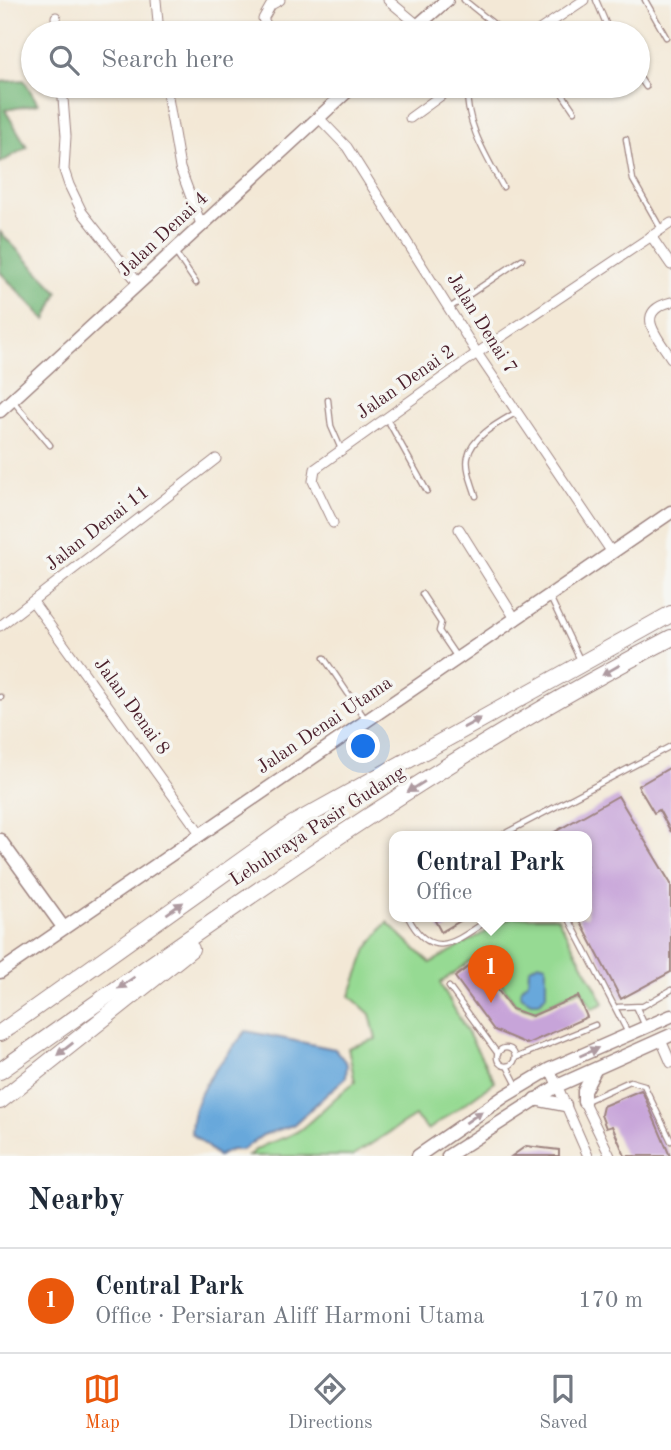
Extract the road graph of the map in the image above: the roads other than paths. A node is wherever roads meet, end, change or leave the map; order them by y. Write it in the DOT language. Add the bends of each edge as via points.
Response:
graph roads {
  1 [pos="156,0"];
  2 [pos="281,0"];
  3 [pos="388,0"];
  4 [pos="447,0"];
  5 [pos="464,0"];
  6 [pos="584,0"];
  7 [pos="596,0"];
  8 [pos="645,0"];
  9 [pos="56,17"];
  10 [pos="56,21"];
  11 [pos="158,21"];
  12 [pos="264,21"];
  13 [pos="407,21"];
  14 [pos="423,21"];
  15 [pos="490,21"];
  16 [pos="553,21"];
  17 [pos="605,21"];
  18 [pos="666,37"];
  19 [pos="63,98"];
  20 [pos="168,98"];
  21 [pos="340,98"];
  22 [pos="438,98"];
  23 [pos="468,98"];
  24 [pos="565,98"];
  25 [pos="574,111"];
  26 [pos="319,118"];
  27 [pos="410,118"];
  28 [pos="626,139"];
  29 [pos="503,187"];
  30 [pos="671,223"];
  31 [pos="202,227"];
  32 [pos="662,229"];
  33 [pos="651,236"];
  34 [pos="175,252"];
  35 [pos="522,259"];
  36 [pos="671,265"];
  37 [pos="196,283"];
  38 [pos="139,284"];
  39 [pos="671,302"];
  40 [pos="451,307"];
  41 [pos="477,353"];
  42 [pos="671,358"];
  43 [pos="12,400"];
  44 [pos="328,400"];
  45 [pos="0,411"];
  46 [pos="517,412"];
  47 [pos="386,418"];
  48 [pos="50,446"];
  49 [pos="341,450"];
  50 [pos="216,458"];
  51 [pos="427,491"];
  52 [pos="476,496"];
  53 [pos="671,512"];
  54 [pos="333,523"];
  55 [pos="459,529"];
  56 [pos="611,551"];
  57 [pos="422,594"];
  58 [pos="550,596"];
  59 [pos="33,602"];
  60 [pos="671,614"];
  61 [pos="516,620"];
  62 [pos="0,625"];
  63 [pos="671,638"];
  64 [pos="324,658"];
  65 [pos="459,659"];
  66 [pos="581,662"];
  67 [pos="366,721"];
  68 [pos="671,746"];
  69 [pos="509,831"];
  70 [pos="200,833"];
  71 [pos="0,840"];
  72 [pos="310,853"];
  73 [pos="411,922"];
  74 [pos="484,922"];
  75 [pos="571,922"];
  76 [pos="63,927"];
  77 [pos="0,972"];
  78 [pos="449,987"];
  79 [pos="671,990"];
  80 [pos="617,1007"];
  81 [pos="636,1008"];
  82 [pos="671,1016"];
  83 [pos="595,1025"];
  84 [pos="646,1027"];
  85 [pos="0,1033"];
  86 [pos="628,1034"];
  87 [pos="666,1038"];
  88 [pos="498,1054"];
  89 [pos="515,1058"];
  90 [pos="671,1063"];
  91 [pos="507,1066"];
  92 [pos="550,1069"];
  93 [pos="595,1069"];
  94 [pos="0,1071"];
  95 [pos="557,1086"];
  96 [pos="518,1088"];
  97 [pos="534,1099"];
  98 [pos="0,1101"];
  99 [pos="584,1102"];
  100 [pos="565,1105"];
  101 [pos="671,1141"];
  102 [pos="418,1156"];
  103 [pos="448,1156"];
  104 [pos="588,1156"];
  105 [pos="610,1156"];
  1 -- 11 [label="street"];
  2 -- 12 [label="street" via="266,11"];
  3 -- 13 [label="street"];
  4 -- 14 [label="street"];
  5 -- 15 [label="lane"];
  6 -- 16 [label="street"];
  7 -- 17 [label="lane"];
  8 -- 18 [label="lane"];
  9 -- 10 [label="street"];
  19 -- 38 [label="street" via="64,170 69,185 82,212"];
  20 -- 31 [label="street" via="180,168"];
  21 -- 26 [label="street, Jalan Denai 4"];
  22 -- 27 [label="street"];
  23 -- 29 [label="lane" via="479,144"];
  24 -- 25 [label="lane"];
  26 -- 31 [label="street, Jalan Denai 4"];
  26 -- 40 [label="street, Jalan Denai 7" via="347,147"];
  28 -- 32 [label="lane" via="633,180"];
  30 -- 32 [label="street, Jalan Denai 2"];
  31 -- 34 [label="street, Jalan Denai 4"];
  32 -- 33 [label="street, Jalan Denai 2"];
  33 -- 36 [label="street"];
  33 -- 41 [label="street, Jalan Denai 2"];
  34 -- 37 [label="lane"];
  34 -- 38 [label="street, Jalan Denai 4"];
  35 -- 40 [label="lane"];
  38 -- 43 [label="street, Jalan Denai 4"];
  39 -- 42 [label="street" via="651,314 651,326"];
  40 -- 41 [label="street, Jalan Denai 7"];
  41 -- 46 [label="street, Jalan Denai 7"];
  41 -- 47 [label="street, Jalan Denai 2"];
  43 -- 45 [label="street, Jalan Denai 4"];
  43 -- 48 [label="lane"];
  44 -- 49 [label="lane" via="331,426"];
  46 -- 52 [label="lane" via="486,432 467,458"];
  46 -- 56 [label="street, Jalan Denai 7"];
  47 -- 49 [label="street, Jalan Denai 2"];
  47 -- 51 [label="lane"];
  49 -- 54 [label="street, Jalan Denai 2" via="313,475"];
  50 -- 59 [label="street, Jalan Denai 11"];
  53 -- 56 [label="street, Jalan Denai Utama"];
  55 -- 61 [label="street"];
  56 -- 58 [label="street, Jalan Denai Utama"];
  57 -- 65 [label="lane" via="441,623 439,631"];
  58 -- 61 [label="street, Jalan Denai Utama"];
  58 -- 66 [label="lane"];
  59 -- 62 [label="street, Jalan Denai 11"];
  59 -- 70 [label="street, Jalan Denai 8"];
  60 -- 66 [label="highway, Lebuhraya Pasir Gudang"];
  61 -- 65 [label="street, Jalan Denai Utama"];
  63 -- 72 [label="highway, Lebuhraya Pasir Gudang, one-way" via="513,726"];
  64 -- 67 [label="lane"];
  65 -- 67 [label="street, Jalan Denai Utama"];
  85 -- 66 [label="highway, Lebuhraya Pasir Gudang, one-way" via="293,824"];
  67 -- 70 [label="street, Jalan Denai Utama"];
  68 -- 69 [label="lane"];
  70 -- 76 [label="street, Jalan Denai Utama"];
  71 -- 76 [label="street"];
  72 -- 94 [label="highway, Lebuhraya Pasir Gudang, one-way"];
  72 -- 98 [label="highway, one-way"];
  73 -- 74 [label="lane" via="424,940 441,946"];
  75 -- 80 [label="lane"];
  76 -- 77 [label="street, Jalan Denai Utama"];
  78 -- 88 [label="lane"];
  79 -- 81 [label="lane"];
  80 -- 81 [label="lane"];
  80 -- 86 [label="lane"];
  81 -- 84 [label="lane"];
  82 -- 84 [label="street"];
  83 -- 89 [label="lane"];
  84 -- 86 [label="street"];
  92 -- 86 [label="street, one-way"];
  87 -- 90 [label="street"];
  87 -- 93 [label="street"];
  88 -- 89 [label="lane" via="508,1048"];
  88 -- 91 [label="lane"];
  89 -- 91 [label="lane"];
  91 -- 96 [label="lane"];
  92 -- 95 [label="street"];
  92 -- 96 [label="street"];
  93 -- 95 [label="street"];
  93 -- 99 [label="street"];
  95 -- 97 [label="street"];
  95 -- 100 [label="street"];
  102 -- 96 [label="street, one-way"];
  97 -- 100 [label="street"];
  97 -- 103 [label="street"];
  99 -- 101 [label="lane" via="638,1081"];
  99 -- 105 [label="street"];
  100 -- 104 [label="street"];
}
